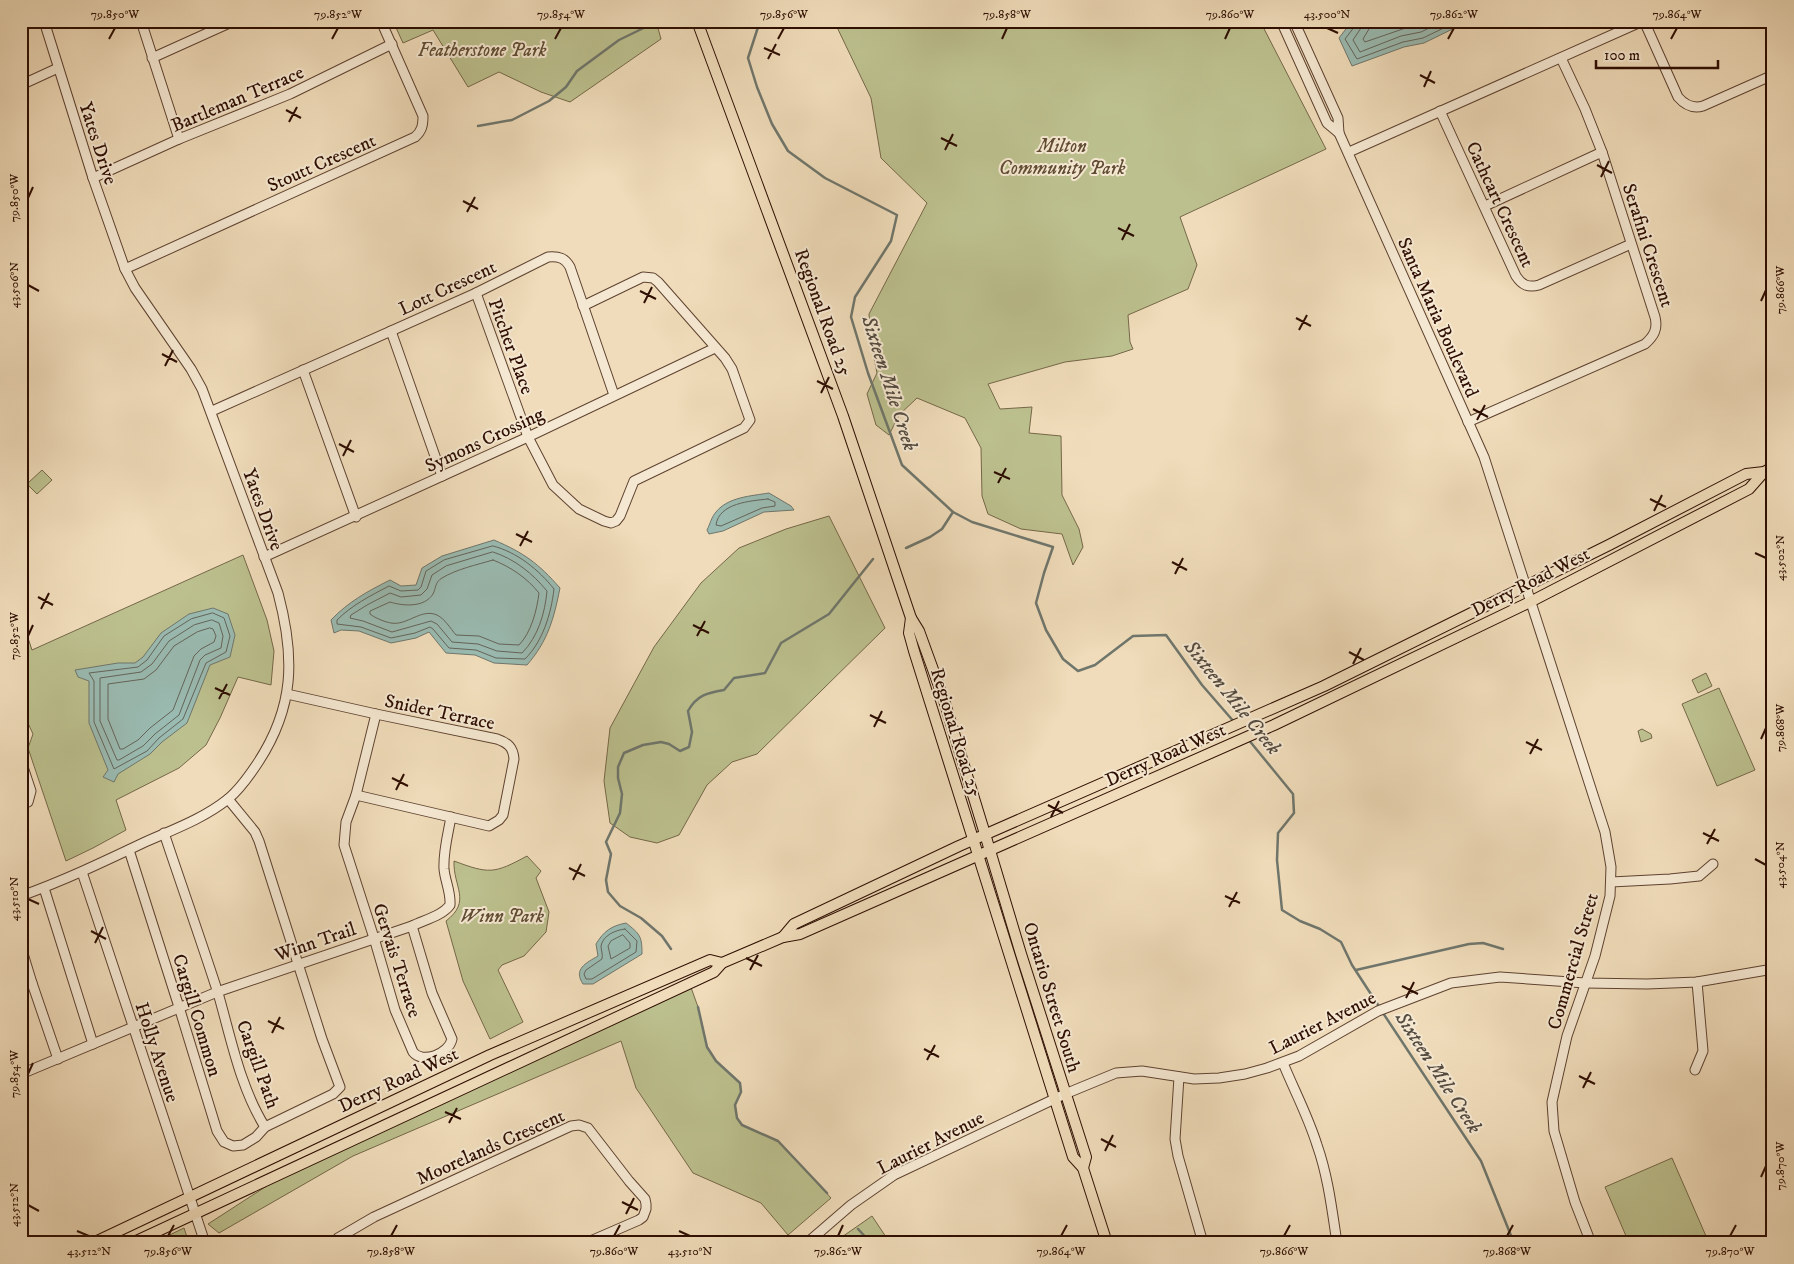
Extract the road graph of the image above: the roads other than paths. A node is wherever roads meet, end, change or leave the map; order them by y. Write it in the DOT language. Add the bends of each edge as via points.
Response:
graph roads {
  1 [pos="44,21"];
  2 [pos="141,21"];
  3 [pos="234,21"];
  4 [pos="381,21"];
  5 [pos="696,21"];
  6 [pos="1281,21"];
  7 [pos="1294,21"];
  8 [pos="1644,21"];
  9 [pos="392,44"];
  10 [pos="152,58"];
  11 [pos="1561,58"];
  12 [pos="58,68"];
  13 [pos="1773,75"];
  14 [pos="21,84"];
  15 [pos="1440,112"];
  16 [pos="1339,132"];
  17 [pos="179,139"];
  18 [pos="1349,152"];
  19 [pos="1602,152"];
  20 [pos="93,178"];
  21 [pos="1485,206"];
  22 [pos="1631,244"];
  23 [pos="125,269"];
  24 [pos="476,293"];
  25 [pos="583,306"];
  26 [pos="391,331"];
  27 [pos="716,348"];
  28 [pos="303,370"];
  29 [pos="614,395"];
  30 [pos="212,411"];
  31 [pos="1468,422"];
  32 [pos="528,437"];
  33 [pos="1768,470"];
  34 [pos="442,476"];
  35 [pos="356,517"];
  36 [pos="264,557"];
  37 [pos="1526,586"];
  38 [pos="1530,602"];
  39 [pos="911,618"];
  40 [pos="288,694"];
  41 [pos="376,714"];
  42 [pos="21,761"];
  43 [pos="356,795"];
  44 [pos="228,799"];
  45 [pos="21,805"];
  46 [pos="451,818"];
  47 [pos="164,833"];
  48 [pos="985,834"];
  49 [pos="972,840"];
  50 [pos="129,850"];
  51 [pos="990,850"];
  52 [pos="977,856"];
  53 [pos="1713,864"];
  54 [pos="82,872"];
  55 [pos="1611,882"];
  56 [pos="44,888"];
  57 [pos="21,896"];
  58 [pos="412,926"];
  59 [pos="783,936"];
  60 [pos="374,938"];
  61 [pos="21,947"];
  62 [pos="722,963"];
  63 [pos="299,964"];
  64 [pos="1773,969"];
  65 [pos="1585,982"];
  66 [pos="1697,982"];
  67 [pos="32,983"];
  68 [pos="21,987"];
  69 [pos="217,992"];
  70 [pos="180,1006"];
  71 [pos="133,1028"];
  72 [pos="93,1044"];
  73 [pos="58,1059"];
  74 [pos="1283,1063"];
  75 [pos="1695,1070"];
  76 [pos="21,1074"];
  77 [pos="1179,1077"];
  78 [pos="1065,1094"];
  79 [pos="1055,1099"];
  80 [pos="265,1127"];
  81 [pos="1083,1168"];
  82 [pos="188,1196"];
  83 [pos="194,1214"];
  84 [pos="21,1231"];
  85 [pos="22,1243"];
  86 [pos="92,1243"];
  87 [pos="132,1243"];
  88 [pos="205,1243"];
  89 [pos="334,1243"];
  90 [pos="586,1243"];
  91 [pos="807,1243"];
  92 [pos="1107,1243"];
  93 [pos="1203,1243"];
  94 [pos="1337,1243"];
  95 [pos="1591,1243"];
  1 -- 12 [label="street, Yates Drive"];
  2 -- 10 [label="street"];
  3 -- 10 [label="street"];
  4 -- 9 [label="street, Stoutt Crescent"];
  5 -- 39 [label="main road, Regional Road 25" via="843,416"];
  6 -- 16 [label="street, Santa Maria Boulevard" via="1327,123"];
  7 -- 16 [label="street, Santa Maria Boulevard" via="1338,118"];
  8 -- 11 [label="street"];
  8 -- 13 [label="street" via="1678,97 1688,105 1703,106"];
  9 -- 17 [label="street, Bartleman Terrace" via="290,94"];
  9 -- 23 [label="street, Stoutt Crescent" via="423,116 422,128 415,137"];
  10 -- 17 [label="street"];
  11 -- 15 [label="street"];
  11 -- 19 [label="street, Serafini Crescent"];
  12 -- 14 [label="street"];
  12 -- 20 [label="street, Yates Drive"];
  15 -- 18 [label="street"];
  15 -- 21 [label="street, Cathcart Crescent"];
  16 -- 18 [label="street, Santa Maria Boulevard"];
  17 -- 20 [label="street, Bartleman Terrace"];
  18 -- 31 [label="street, Santa Maria Boulevard"];
  19 -- 21 [label="street"];
  19 -- 22 [label="street, Serafini Crescent"];
  20 -- 23 [label="street, Yates Drive"];
  21 -- 22 [label="street, Cathcart Crescent" via="1516,276 1524,285 1532,287"];
  22 -- 31 [label="street, Serafini Crescent" via="1657,325 1652,338 1645,344"];
  23 -- 30 [label="street, Yates Drive" via="191,369"];
  24 -- 25 [label="street, Lott Crescent" via="556,256 570,267"];
  24 -- 26 [label="street, Lott Crescent"];
  24 -- 32 [label="street, Pitcher Place"];
  25 -- 27 [label="street" via="647,276 664,287"];
  25 -- 29 [label="street, Lott Crescent"];
  26 -- 28 [label="street, Lott Crescent"];
  26 -- 34 [label="street"];
  27 -- 29 [label="street, Symons Crossing"];
  27 -- 32 [label="street, Pitcher Place" via="732,369 750,422 744,428 634,481 616,521 604,522 579,509 552,485"];
  28 -- 30 [label="street, Lott Crescent"];
  28 -- 35 [label="street"];
  29 -- 32 [label="street, Symons Crossing"];
  30 -- 36 [label="street, Yates Drive"];
  31 -- 37 [label="street, Santa Maria Boulevard" via="1491,475"];
  32 -- 34 [label="street, Symons Crossing"];
  33 -- 37 [label="main road, Derry Road West" via="1746,474"];
  33 -- 38 [label="main road, Derry Road West" via="1749,489"];
  34 -- 35 [label="street, Symons Crossing"];
  35 -- 36 [label="street, Symons Crossing"];
  36 -- 40 [label="street, Yates Drive" via="285,619 290,662"];
  37 -- 38 [label="street, Santa Maria Boulevard"];
  37 -- 48 [label="main road, Derry Road West" via="1324,686"];
  38 -- 51 [label="main road, Derry Road West" via="1274,725"];
  38 -- 55 [label="street, Commercial Street" via="1605,832"];
  39 -- 48 [label="main road, Regional Road 25" via="919,631 942,697"];
  39 -- 49 [label="main road, Regional Road 25" via="911,642"];
  40 -- 41 [label="street, Snider Terrace"];
  40 -- 44 [label="street, Yates Drive" via="269,746"];
  41 -- 43 [label="street, Gervais Terrace"];
  41 -- 46 [label="street, Snider Terrace" via="498,739 510,745 514,759 503,815 499,820 489,826"];
  42 -- 45 [label="street" via="31,791 28,802"];
  43 -- 46 [label="street, Snider Terrace"];
  43 -- 60 [label="street, Gervais Terrace" via="346,822 344,845"];
  44 -- 47 [label="street, Yates Drive"];
  44 -- 63 [label="street, Cargill Path" via="259,841"];
  46 -- 58 [label="street, Winn Trail" via="444,870 450,904 440,914"];
  47 -- 50 [label="street, Yates Drive"];
  47 -- 69 [label="street, Cargill Path"];
  48 -- 49 [label="main road, Derry Road West"];
  48 -- 51 [label="main road, Ontario Street South"];
  49 -- 52 [label="main road, Regional Road 25"];
  49 -- 59 [label="main road, Derry Road West" via="794,924"];
  50 -- 54 [label="street, Yates Drive"];
  50 -- 70 [label="street, Cargill Common"];
  51 -- 52 [label="main road, Derry Road West"];
  51 -- 78 [label="main road, Ontario Street South"];
  52 -- 59 [label="main road, Derry Road West" via="800,934"];
  52 -- 79 [label="main road, Ontario Street South"];
  53 -- 55 [label="street" via="1699,876"];
  54 -- 56 [label="street, Yates Drive"];
  54 -- 71 [label="street, Holly Avenue"];
  55 -- 65 [label="street, Commercial Street" via="1603,926"];
  56 -- 57 [label="street, Yates Drive"];
  56 -- 72 [label="street"];
  58 -- 60 [label="street, Winn Trail"];
  58 -- 60 [label="street, Gervais Terrace" via="432,993 452,1039 447,1049 425,1058 412,1052 395,1010"];
  59 -- 62 [label="main road, Derry Road West"];
  60 -- 63 [label="street, Winn Trail"];
  61 -- 67 [label="street"];
  62 -- 82 [label="main road, Derry Road West" via="710,960 509,1046"];
  62 -- 83 [label="main road, Derry Road West" via="714,972"];
  63 -- 69 [label="street, Winn Trail"];
  63 -- 80 [label="street, Cargill Path" via="340,1087 333,1094"];
  64 -- 66 [label="street, Laurier Avenue"];
  65 -- 66 [label="street, Laurier Avenue"];
  65 -- 74 [label="street, Laurier Avenue" via="1500,977 1451,983 1394,1003"];
  65 -- 95 [label="street, Commercial Street" via="1567,1036 1552,1102 1554,1131"];
  66 -- 75 [label="street" via="1702,1051"];
  67 -- 68 [label="street"];
  67 -- 73 [label="street"];
  69 -- 70 [label="street, Winn Trail"];
  69 -- 80 [label="street, Cargill Path" via="242,1075"];
  70 -- 71 [label="street, Winn Trail"];
  70 -- 80 [label="street, Cargill Common" via="217,1131 224,1142 232,1146 243,1145"];
  71 -- 72 [label="street, Winn Trail"];
  71 -- 82 [label="street, Holly Avenue"];
  72 -- 73 [label="street, Winn Trail"];
  73 -- 76 [label="street, Winn Trail"];
  74 -- 77 [label="street, Laurier Avenue" via="1219,1078"];
  74 -- 94 [label="street" via="1318,1146"];
  77 -- 78 [label="street, Laurier Avenue" via="1142,1071 1116,1074"];
  77 -- 93 [label="street" via="1175,1139"];
  78 -- 79 [label="street, Laurier Avenue"];
  78 -- 81 [label="main road, Ontario Street South" via="1086,1157"];
  79 -- 81 [label="main road, Ontario Street South" via="1073,1157"];
  79 -- 91 [label="street, Laurier Avenue" via="894,1175 851,1205"];
  81 -- 92 [label="main road, Ontario Street South"];
  82 -- 83 [label="street, Holly Avenue"];
  82 -- 86 [label="main road, Derry Road West"];
  83 -- 87 [label="main road, Derry Road West"];
  83 -- 88 [label="street, Holly Avenue"];
  84 -- 85 [label="street"];
  89 -- 90 [label="street, Moorelands Crescent" via="389,1210 579,1125 588,1128 646,1204 639,1220"];
}
